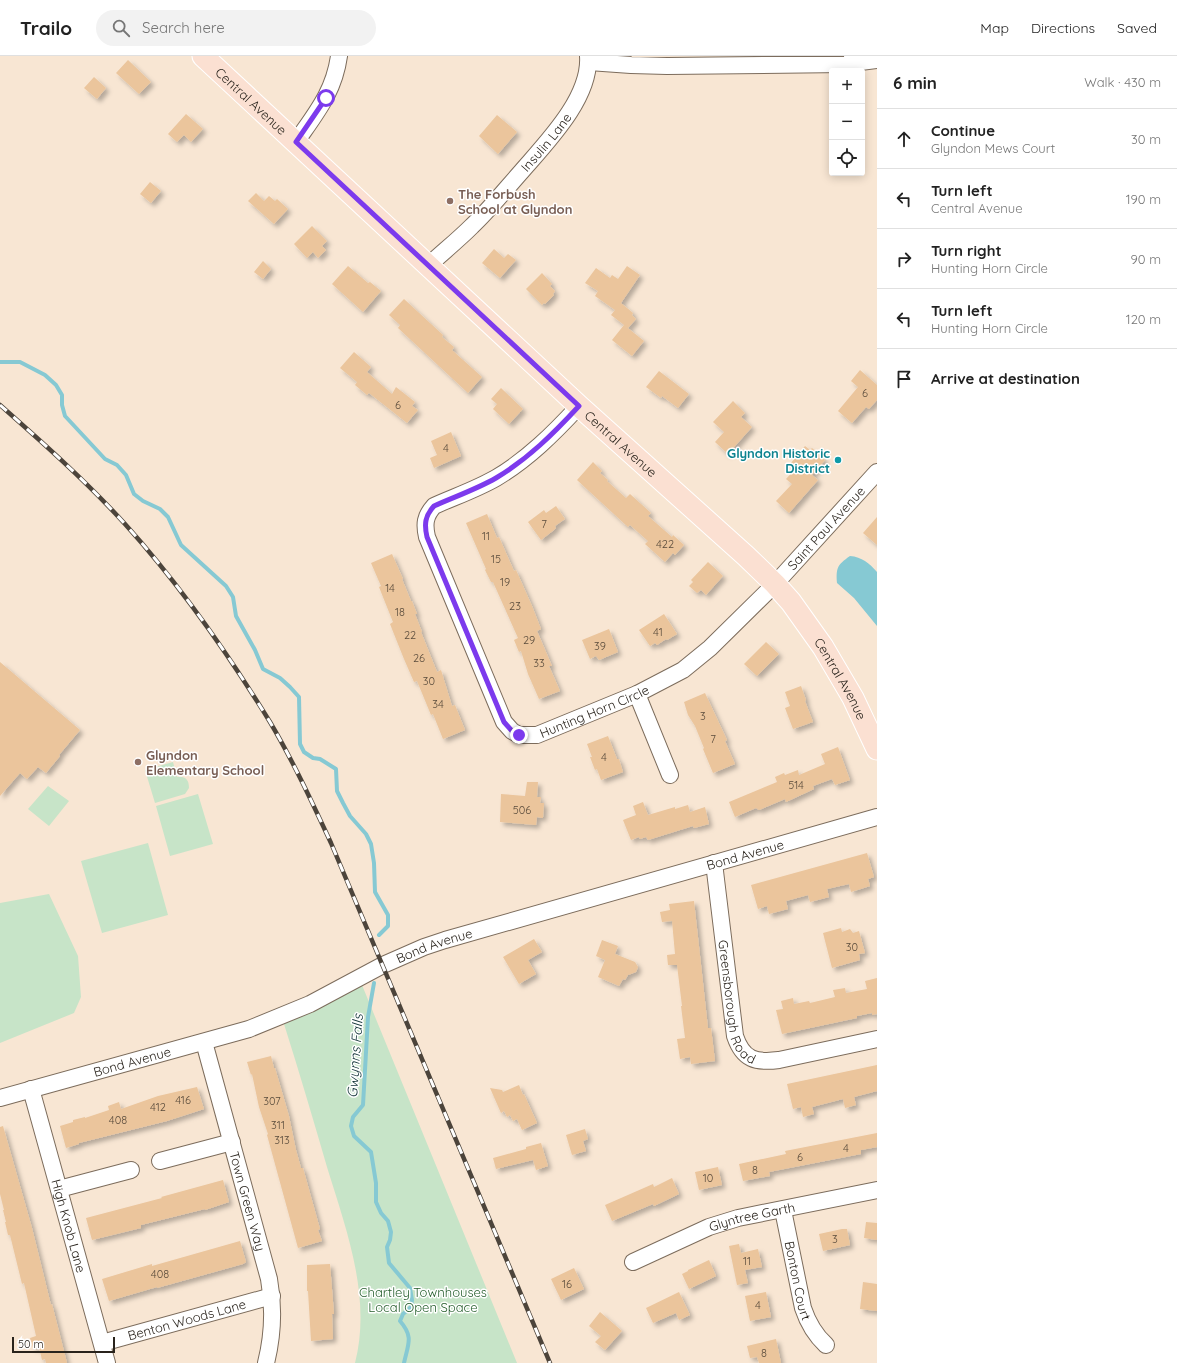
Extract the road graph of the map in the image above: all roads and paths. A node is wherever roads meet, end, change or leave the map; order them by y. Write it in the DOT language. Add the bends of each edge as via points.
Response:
graph roads {
  1 [pos="203,56"];
  2 [pos="339,56"];
  3 [pos="588,59"];
  4 [pos="877,60"];
  5 [pos="296,142"];
  6 [pos="429,265"];
  7 [pos="579,406"];
  8 [pos="877,472"];
  9 [pos="775,584"];
  10 [pos="637,694"];
  11 [pos="877,749"];
  12 [pos="670,775"];
  13 [pos="877,817"];
  14 [pos="714,864"];
  15 [pos="877,1040"];
  16 [pos="204,1042"];
  17 [pos="31,1090"];
  18 [pos="0,1098"];
  19 [pos="232,1142"];
  20 [pos="160,1161"];
  21 [pos="130,1170"];
  22 [pos="60,1189"];
  23 [pos="877,1190"];
  24 [pos="783,1210"];
  25 [pos="633,1262"];
  26 [pos="272,1296"];
  27 [pos="102,1343"];
  28 [pos="826,1345"];
  29 [pos="107,1363"];
  30 [pos="266,1363"];
  1 -- 5 [label="main road, Central Avenue"];
  2 -- 5 [label="street" via="326,98"];
  3 -- 4 [label="street" via="631,66 845,64"];
  3 -- 6 [label="street, Insulin Lane" via="585,81 566,118 473,226"];
  5 -- 6 [label="main road, Central Avenue"];
  6 -- 7 [label="main road, Central Avenue"];
  7 -- 9 [label="main road, Central Avenue"];
  7 -- 10 [label="street, Hunting Horn Circle" via="548,439 519,463 495,479 434,506 425,519 427,537 504,722 512,731 519,735 537,735"];
  8 -- 9 [label="street, Saint Paul Avenue"];
  9 -- 10 [label="street, Hunting Horn Circle" via="710,648 683,670"];
  9 -- 11 [label="main road, Central Avenue" via="824,648 853,698"];
  10 -- 12 [label="street"];
  13 -- 14 [label="street, Bond Avenue"];
  14 -- 15 [label="street, Greensborough Road" via="735,1036 744,1054 756,1060 773,1061"];
  14 -- 16 [label="street, Bond Avenue" via="424,947 383,965 310,1004 249,1029"];
  16 -- 17 [label="street, Bond Avenue"];
  16 -- 19 [label="street, Town Green Way"];
  17 -- 18 [label="street, Bond Avenue"];
  17 -- 22 [label="street, High Knob Lane"];
  19 -- 20 [label="street"];
  19 -- 26 [label="street, Town Green Way" via="265,1260"];
  21 -- 22 [label="street"];
  22 -- 27 [label="street, High Knob Lane"];
  23 -- 24 [label="street, Glyntree Garth"];
  24 -- 25 [label="street, Glyntree Garth" via="738,1218 709,1228"];
  24 -- 28 [label="street, Bonton Court" via="803,1308 812,1330"];
  26 -- 27 [label="street, Benton Woods Lane"];
  26 -- 30 [label="street, Town Green Way" via="271,1334"];
  27 -- 29 [label="street, High Knob Lane"];
}
